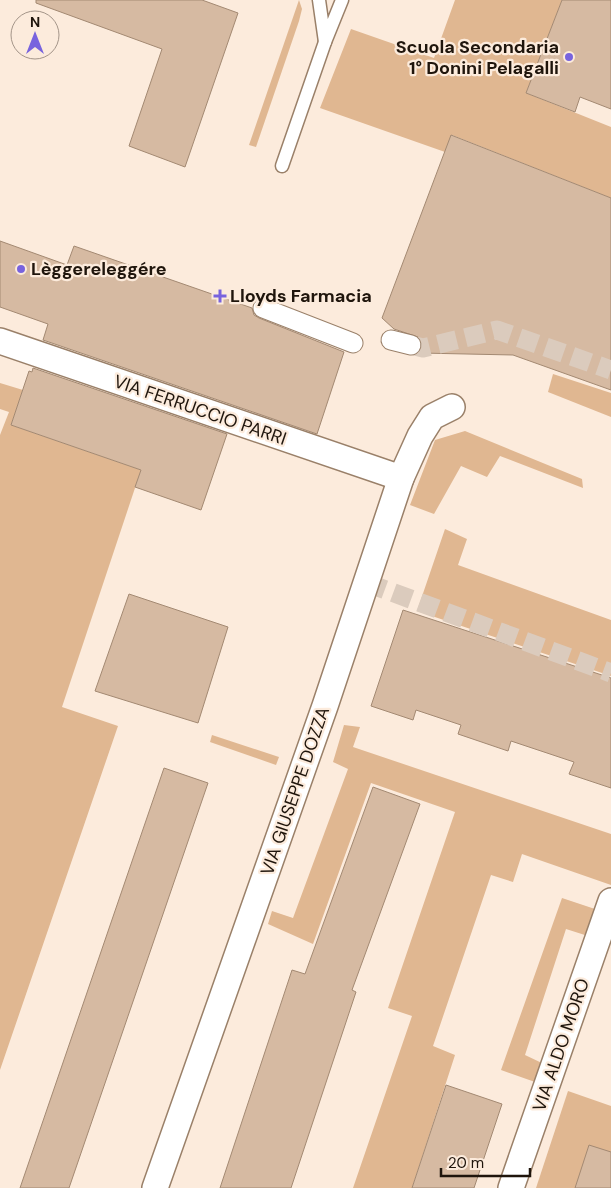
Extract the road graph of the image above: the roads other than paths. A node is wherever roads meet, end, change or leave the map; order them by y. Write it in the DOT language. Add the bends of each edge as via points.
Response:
graph roads {
  1 [pos="319,0"];
  2 [pos="342,0"];
  3 [pos="325,42"];
  4 [pos="282,166"];
  5 [pos="262,308"];
  6 [pos="391,340"];
  7 [pos="0,341"];
  8 [pos="353,343"];
  9 [pos="411,345"];
  10 [pos="452,407"];
  11 [pos="401,478"];
  12 [pos="611,901"];
  13 [pos="155,1188"];
  14 [pos="511,1188"];
  1 -- 3 [label="lane"];
  2 -- 3 [label="lane"];
  3 -- 4 [label="lane"];
  5 -- 8 [label="street"];
  6 -- 9 [label="street"];
  7 -- 11 [label="street, VIA FERRUCCIO PARRI"];
  10 -- 11 [label="street, VIA GIUSEPPE DOZZA" via="432,417"];
  11 -- 13 [label="street, VIA GIUSEPPE DOZZA" via="325,706"];
  12 -- 14 [label="street, VIA ALDO MORO"];
}
